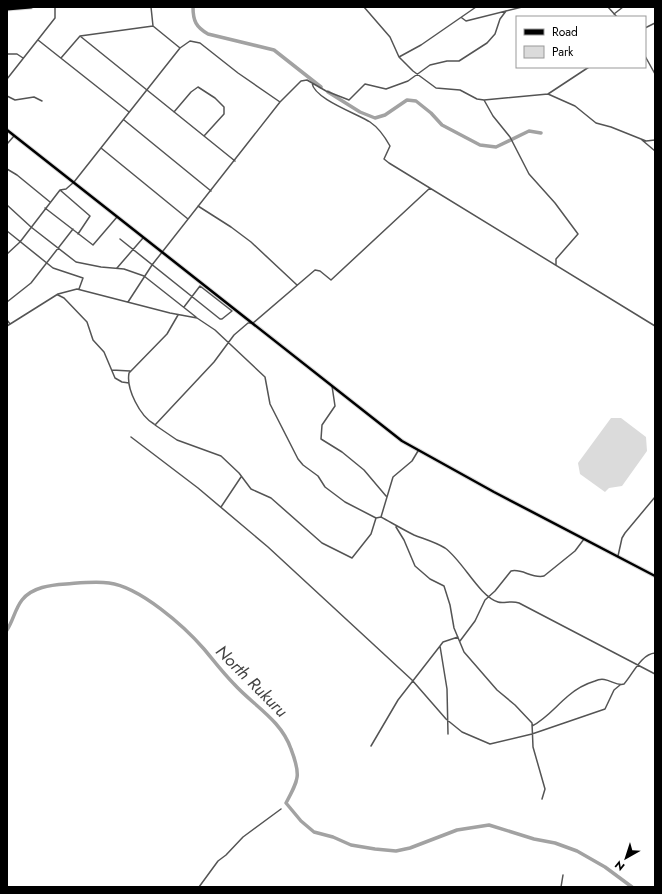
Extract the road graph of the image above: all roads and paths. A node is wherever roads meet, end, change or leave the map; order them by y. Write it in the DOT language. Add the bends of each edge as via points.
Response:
graph roads {
  1 [pos="32,7"];
  2 [pos="55,7"];
  3 [pos="151,7"];
  4 [pos="364,7"];
  5 [pos="476,7"];
  6 [pos="522,7"];
  7 [pos="608,7"];
  8 [pos="624,7"];
  9 [pos="19,8"];
  10 [pos="7,9"];
  11 [pos="506,11"];
  12 [pos="614,14"];
  13 [pos="461,17"];
  14 [pos="655,23"];
  15 [pos="153,26"];
  16 [pos="646,28"];
  17 [pos="80,36"];
  18 [pos="38,40"];
  19 [pos="180,48"];
  20 [pos="7,54"];
  21 [pos="399,57"];
  22 [pos="23,58"];
  23 [pos="61,58"];
  24 [pos="646,58"];
  25 [pos="587,68"];
  26 [pos="417,74"];
  27 [pos="655,74"];
  28 [pos="7,79"];
  29 [pos="312,83"];
  30 [pos="146,90"];
  31 [pos="548,94"];
  32 [pos="7,96"];
  33 [pos="484,100"];
  34 [pos="42,101"];
  35 [pos="280,102"];
  36 [pos="129,112"];
  37 [pos="174,112"];
  38 [pos="123,120"];
  39 [pos="7,130"];
  40 [pos="14,136"];
  41 [pos="204,136"];
  42 [pos="640,138"];
  43 [pos="655,140"];
  44 [pos="7,144"];
  45 [pos="101,148"];
  46 [pos="655,151"];
  47 [pos="235,161"];
  48 [pos="7,169"];
  49 [pos="74,182"];
  50 [pos="430,188"];
  51 [pos="60,190"];
  52 [pos="211,191"];
  53 [pos="50,202"];
  54 [pos="7,205"];
  55 [pos="198,206"];
  56 [pos="45,208"];
  57 [pos="118,217"];
  58 [pos="188,218"];
  59 [pos="30,227"];
  60 [pos="73,230"];
  61 [pos="7,231"];
  62 [pos="78,234"];
  63 [pos="144,238"];
  64 [pos="120,239"];
  65 [pos="20,242"];
  66 [pos="58,248"];
  67 [pos="133,250"];
  68 [pos="163,252"];
  69 [pos="7,254"];
  70 [pos="45,262"];
  71 [pos="152,265"];
  72 [pos="556,265"];
  73 [pos="117,268"];
  74 [pos="144,276"];
  75 [pos="201,284"];
  76 [pos="297,285"];
  77 [pos="80,289"];
  78 [pos="58,294"];
  79 [pos="192,297"];
  80 [pos="7,302"];
  81 [pos="128,302"];
  82 [pos="184,306"];
  83 [pos="178,316"];
  84 [pos="197,318"];
  85 [pos="7,320"];
  86 [pos="253,323"];
  87 [pos="10,324"];
  88 [pos="7,326"];
  89 [pos="655,326"];
  90 [pos="229,342"];
  91 [pos="112,370"];
  92 [pos="130,371"];
  93 [pos="129,383"];
  94 [pos="332,386"];
  95 [pos="155,425"];
  96 [pos="131,437"];
  97 [pos="418,451"];
  98 [pos="242,476"];
  99 [pos="386,496"];
  100 [pos="655,497"];
  101 [pos="221,507"];
  102 [pos="381,517"];
  103 [pos="376,518"];
  104 [pos="395,525"];
  105 [pos="584,539"];
  106 [pos="618,556"];
  107 [pos="655,576"];
  108 [pos="488,597"];
  109 [pos="458,637"];
  110 [pos="460,641"];
  111 [pos="440,646"];
  112 [pos="655,653"];
  113 [pos="638,665"];
  114 [pos="655,674"];
  115 [pos="412,680"];
  116 [pos="620,685"];
  117 [pos="448,721"];
  118 [pos="532,726"];
  119 [pos="448,734"];
  120 [pos="532,734"];
  121 [pos="371,746"];
  122 [pos="542,799"];
  123 [pos="281,808"];
  124 [pos="563,875"];
  125 [pos="199,887"];
  126 [pos="561,887"];
  1 -- 9 [label="highway"];
  2 -- 18 [label="street" via="55,18"];
  3 -- 15 [label="street"];
  4 -- 21 [label="street" via="390,38"];
  5 -- 13 [label="street"];
  6 -- 11 [label="street"];
  7 -- 12 [label="street"];
  8 -- 12 [label="street"];
  9 -- 10 [label="highway"];
  11 -- 13 [label="street" via="468,21"];
  11 -- 26 [label="street" via="495,34 483,46 459,61 447,60 436,63"];
  13 -- 21 [label="street"];
  14 -- 16 [label="street"];
  15 -- 17 [label="street"];
  15 -- 19 [label="street"];
  17 -- 23 [label="street"];
  17 -- 30 [label="street"];
  18 -- 22 [label="street"];
  18 -- 23 [label="street"];
  19 -- 30 [label="street"];
  19 -- 35 [label="street" via="190,41 200,43"];
  20 -- 22 [label="street" via="17,54"];
  21 -- 26 [label="street"];
  22 -- 28 [label="street"];
  23 -- 36 [label="street"];
  24 -- 27 [label="street"];
  25 -- 31 [label="street"];
  26 -- 29 [label="street" via="406,82 386,89 363,84 349,100"];
  26 -- 33 [label="street" via="436,88 460,90"];
  29 -- 35 [label="street" via="303,80"];
  29 -- 50 [label="street" via="313,88 323,97 372,123 390,146 384,160"];
  30 -- 36 [label="street"];
  30 -- 37 [label="street"];
  31 -- 33 [label="street"];
  31 -- 42 [label="street" via="575,106 596,123"];
  32 -- 34 [label="street" via="15,100 34,97"];
  33 -- 72 [label="street" via="513,143 529,174 578,234 556,259"];
  35 -- 47 [label="street"];
  36 -- 38 [label="street"];
  37 -- 41 [label="street"];
  37 -- 41 [label="street" via="198,87 215,98 224,107 224,114"];
  38 -- 45 [label="street"];
  38 -- 52 [label="street"];
  39 -- 40 [label="main road"];
  40 -- 44 [label="street"];
  40 -- 49 [label="main road"];
  41 -- 47 [label="street"];
  42 -- 43 [label="street" via="646,141"];
  42 -- 46 [label="street"];
  45 -- 49 [label="street"];
  45 -- 58 [label="street"];
  47 -- 52 [label="street"];
  48 -- 53 [label="street"];
  49 -- 51 [label="street"];
  49 -- 57 [label="main road"];
  50 -- 72 [label="street"];
  50 -- 76 [label="street" via="331,280 317,270"];
  51 -- 53 [label="street"];
  51 -- 62 [label="street" via="90,216"];
  52 -- 55 [label="street"];
  53 -- 56 [label="street"];
  54 -- 59 [label="street"];
  55 -- 58 [label="street"];
  55 -- 76 [label="street" via="251,242"];
  56 -- 59 [label="street"];
  56 -- 60 [label="street"];
  57 -- 62 [label="street" via="94,245"];
  57 -- 63 [label="main road"];
  58 -- 68 [label="street"];
  59 -- 65 [label="street"];
  59 -- 66 [label="street"];
  60 -- 62 [label="street"];
  60 -- 66 [label="street"];
  61 -- 65 [label="street"];
  63 -- 67 [label="street"];
  63 -- 68 [label="main road"];
  64 -- 67 [label="street"];
  65 -- 69 [label="street"];
  65 -- 70 [label="street"];
  66 -- 70 [label="street"];
  66 -- 73 [label="street" via="80,264"];
  67 -- 71 [label="street"];
  67 -- 73 [label="street"];
  68 -- 71 [label="street"];
  68 -- 75 [label="main road"];
  70 -- 77 [label="street" via="56,270 82,278"];
  70 -- 80 [label="street" via="31,283"];
  71 -- 74 [label="street"];
  71 -- 79 [label="street"];
  72 -- 89 [label="street"];
  73 -- 74 [label="street"];
  74 -- 81 [label="street"];
  74 -- 82 [label="street"];
  75 -- 79 [label="street"];
  75 -- 79 [label="street" via="232,311 230,314 220,319"];
  75 -- 86 [label="main road"];
  76 -- 86 [label="street"];
  77 -- 78 [label="street"];
  77 -- 81 [label="street"];
  78 -- 87 [label="street"];
  78 -- 91 [label="street" via="87,322 93,340 104,352"];
  79 -- 82 [label="street"];
  81 -- 83 [label="street"];
  82 -- 84 [label="street"];
  83 -- 84 [label="street"];
  83 -- 92 [label="street" via="166,334"];
  84 -- 90 [label="street"];
  85 -- 87 [label="street"];
  86 -- 90 [label="street" via="248,323"];
  86 -- 94 [label="main road"];
  87 -- 88 [label="street"];
  90 -- 95 [label="street" via="214,362"];
  90 -- 103 [label="street" via="265,377 270,404 300,462 318,476 325,487 345,502"];
  91 -- 92 [label="street"];
  91 -- 93 [label="street" via="115,378"];
  92 -- 93 [label="street"];
  93 -- 95 [label="street" via="140,410"];
  94 -- 97 [label="main road"];
  94 -- 99 [label="street" via="335,406 324,422 320,437 364,470"];
  95 -- 98 [label="street" via="177,440 216,453"];
  96 -- 101 [label="street"];
  97 -- 99 [label="street" via="412,461 393,477"];
  97 -- 105 [label="main road"];
  98 -- 101 [label="street"];
  98 -- 103 [label="street" via="251,489 271,498 322,543 352,558 370,534"];
  99 -- 102 [label="street"];
  100 -- 106 [label="street" via="625,533"];
  101 -- 115 [label="street"];
  102 -- 103 [label="street"];
  102 -- 104 [label="street"];
  104 -- 108 [label="street" via="446,549"];
  104 -- 109 [label="street" via="415,566 430,579 444,586"];
  105 -- 106 [label="main road"];
  105 -- 108 [label="street" via="548,574 538,577 513,570"];
  106 -- 107 [label="main road"];
  108 -- 110 [label="street"];
  108 -- 113 [label="street" via="500,603 519,603"];
  109 -- 110 [label="street"];
  109 -- 111 [label="street" via="443,642"];
  110 -- 118 [label="street" via="472,662"];
  111 -- 115 [label="street"];
  111 -- 117 [label="street" via="447,689"];
  112 -- 113 [label="street" via="647,656"];
  113 -- 114 [label="street"];
  113 -- 116 [label="street" via="624,684"];
  115 -- 117 [label="street"];
  115 -- 121 [label="street" via="386,718"];
  116 -- 118 [label="street" via="606,679 592,682 569,695"];
  116 -- 120 [label="street" via="614,690 605,709"];
  117 -- 119 [label="street"];
  117 -- 120 [label="street" via="462,732 490,744"];
  118 -- 120 [label="street"];
  120 -- 122 [label="street" via="533,747 545,787"];
  123 -- 125 [label="street" via="243,837 218,861"];
  124 -- 126 [label="street"];
}
